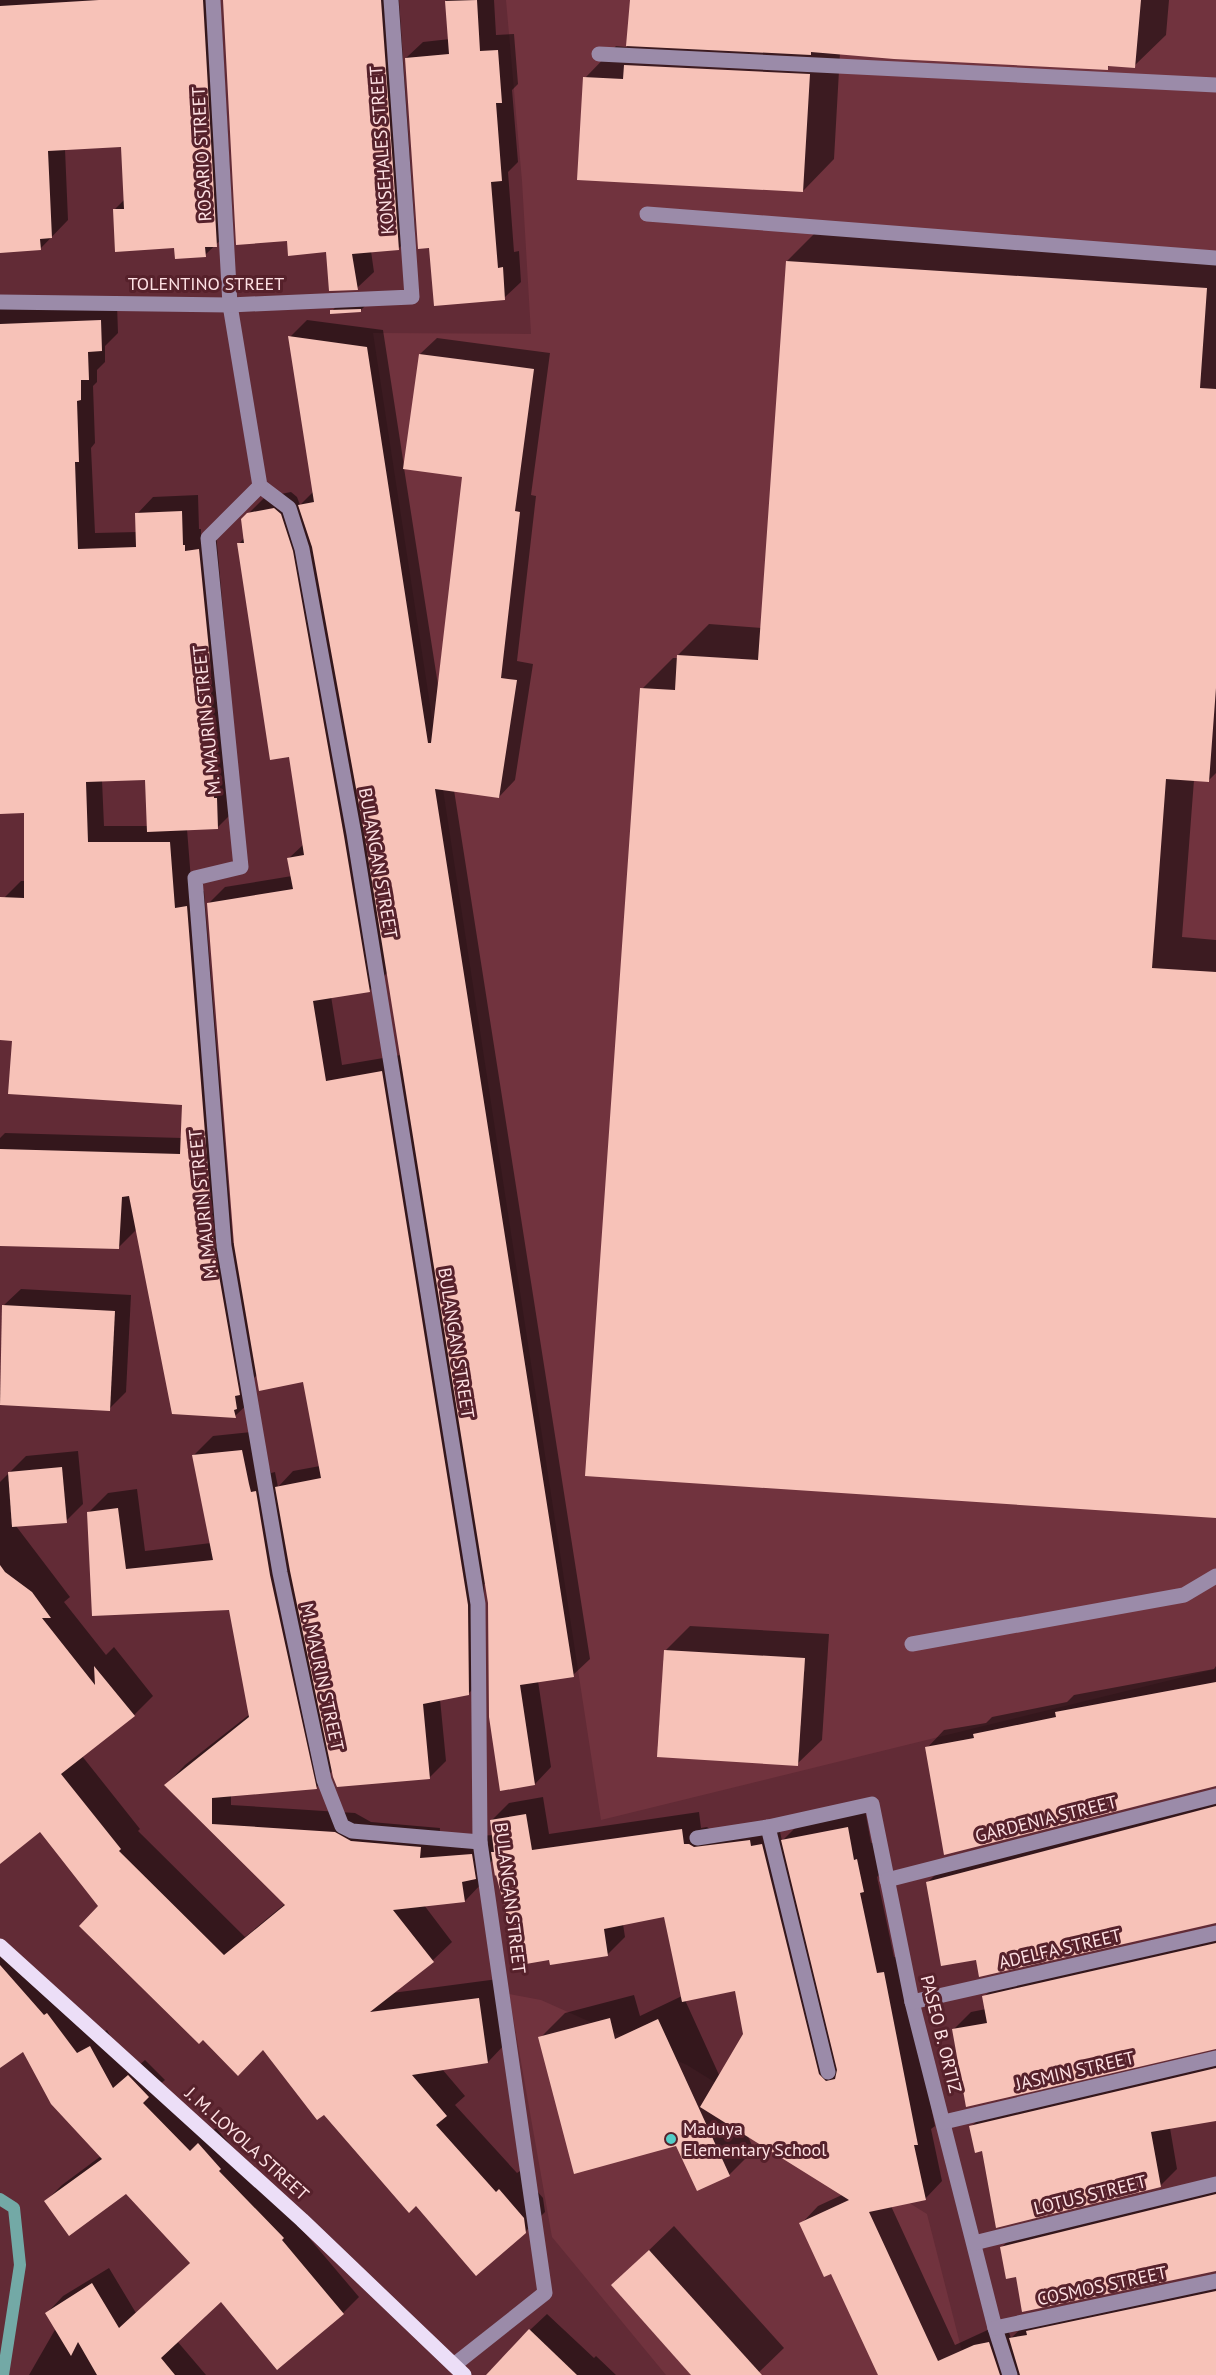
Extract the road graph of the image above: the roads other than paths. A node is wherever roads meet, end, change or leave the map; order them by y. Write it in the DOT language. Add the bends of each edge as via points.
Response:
graph roads {
  1 [pos="213,0"];
  2 [pos="391,0"];
  3 [pos="600,54"];
  4 [pos="1216,86"];
  5 [pos="647,214"];
  6 [pos="1216,258"];
  7 [pos="412,297"];
  8 [pos="0,302"];
  9 [pos="230,305"];
  10 [pos="260,486"];
  11 [pos="1216,1576"];
  12 [pos="912,1644"];
  13 [pos="1216,1796"];
  14 [pos="768,1827"];
  15 [pos="697,1838"];
  16 [pos="480,1842"];
  17 [pos="887,1880"];
  18 [pos="1216,1934"];
  19 [pos="0,1947"];
  20 [pos="912,2002"];
  21 [pos="1216,2058"];
  22 [pos="828,2072"];
  23 [pos="944,2122"];
  24 [pos="1216,2184"];
  25 [pos="974,2243"];
  26 [pos="1216,2281"];
  27 [pos="996,2328"];
  28 [pos="459,2370"];
  29 [pos="1010,2375"];
  1 -- 9 [label="street, ROSARIO STREET"];
  2 -- 7 [label="street, KONSEHALES STREET"];
  3 -- 4 [label="street"];
  5 -- 6 [label="street"];
  7 -- 9 [label="street, TOLENTINO STREET"];
  8 -- 9 [label="street, TOLENTINO STREET"];
  9 -- 10 [label="street"];
  10 -- 16 [label="street, BULANGAN STREET" via="289,508 302,549 369,928 478,1604"];
  10 -- 16 [label="street, M. MAURIN STREET" via="208,538 241,867 195,878 224,1246 280,1572 324,1780 342,1826 352,1831"];
  11 -- 12 [label="street" via="1184,1595"];
  13 -- 17 [label="street, GARDENIA STREET"];
  14 -- 15 [label="street, PASEO B. ORTIZ"];
  14 -- 17 [label="street, PASEO B. ORTIZ" via="872,1804"];
  14 -- 22 [label="street"];
  16 -- 28 [label="street, BULANGAN STREET" via="546,2293"];
  17 -- 20 [label="street, PASEO B. ORTIZ"];
  18 -- 20 [label="street, ADELFA STREET"];
  19 -- 28 [label="main road, J. M. LOYOLA STREET" via="302,2220"];
  20 -- 23 [label="street, PASEO B. ORTIZ"];
  21 -- 23 [label="street, JASMIN STREET"];
  23 -- 25 [label="street, PASEO B. ORTIZ"];
  24 -- 25 [label="street, LOTUS STREET"];
  25 -- 27 [label="street, PASEO B. ORTIZ"];
  26 -- 27 [label="street, COSMOS STREET"];
  27 -- 29 [label="street, PASEO B. ORTIZ"];
}
